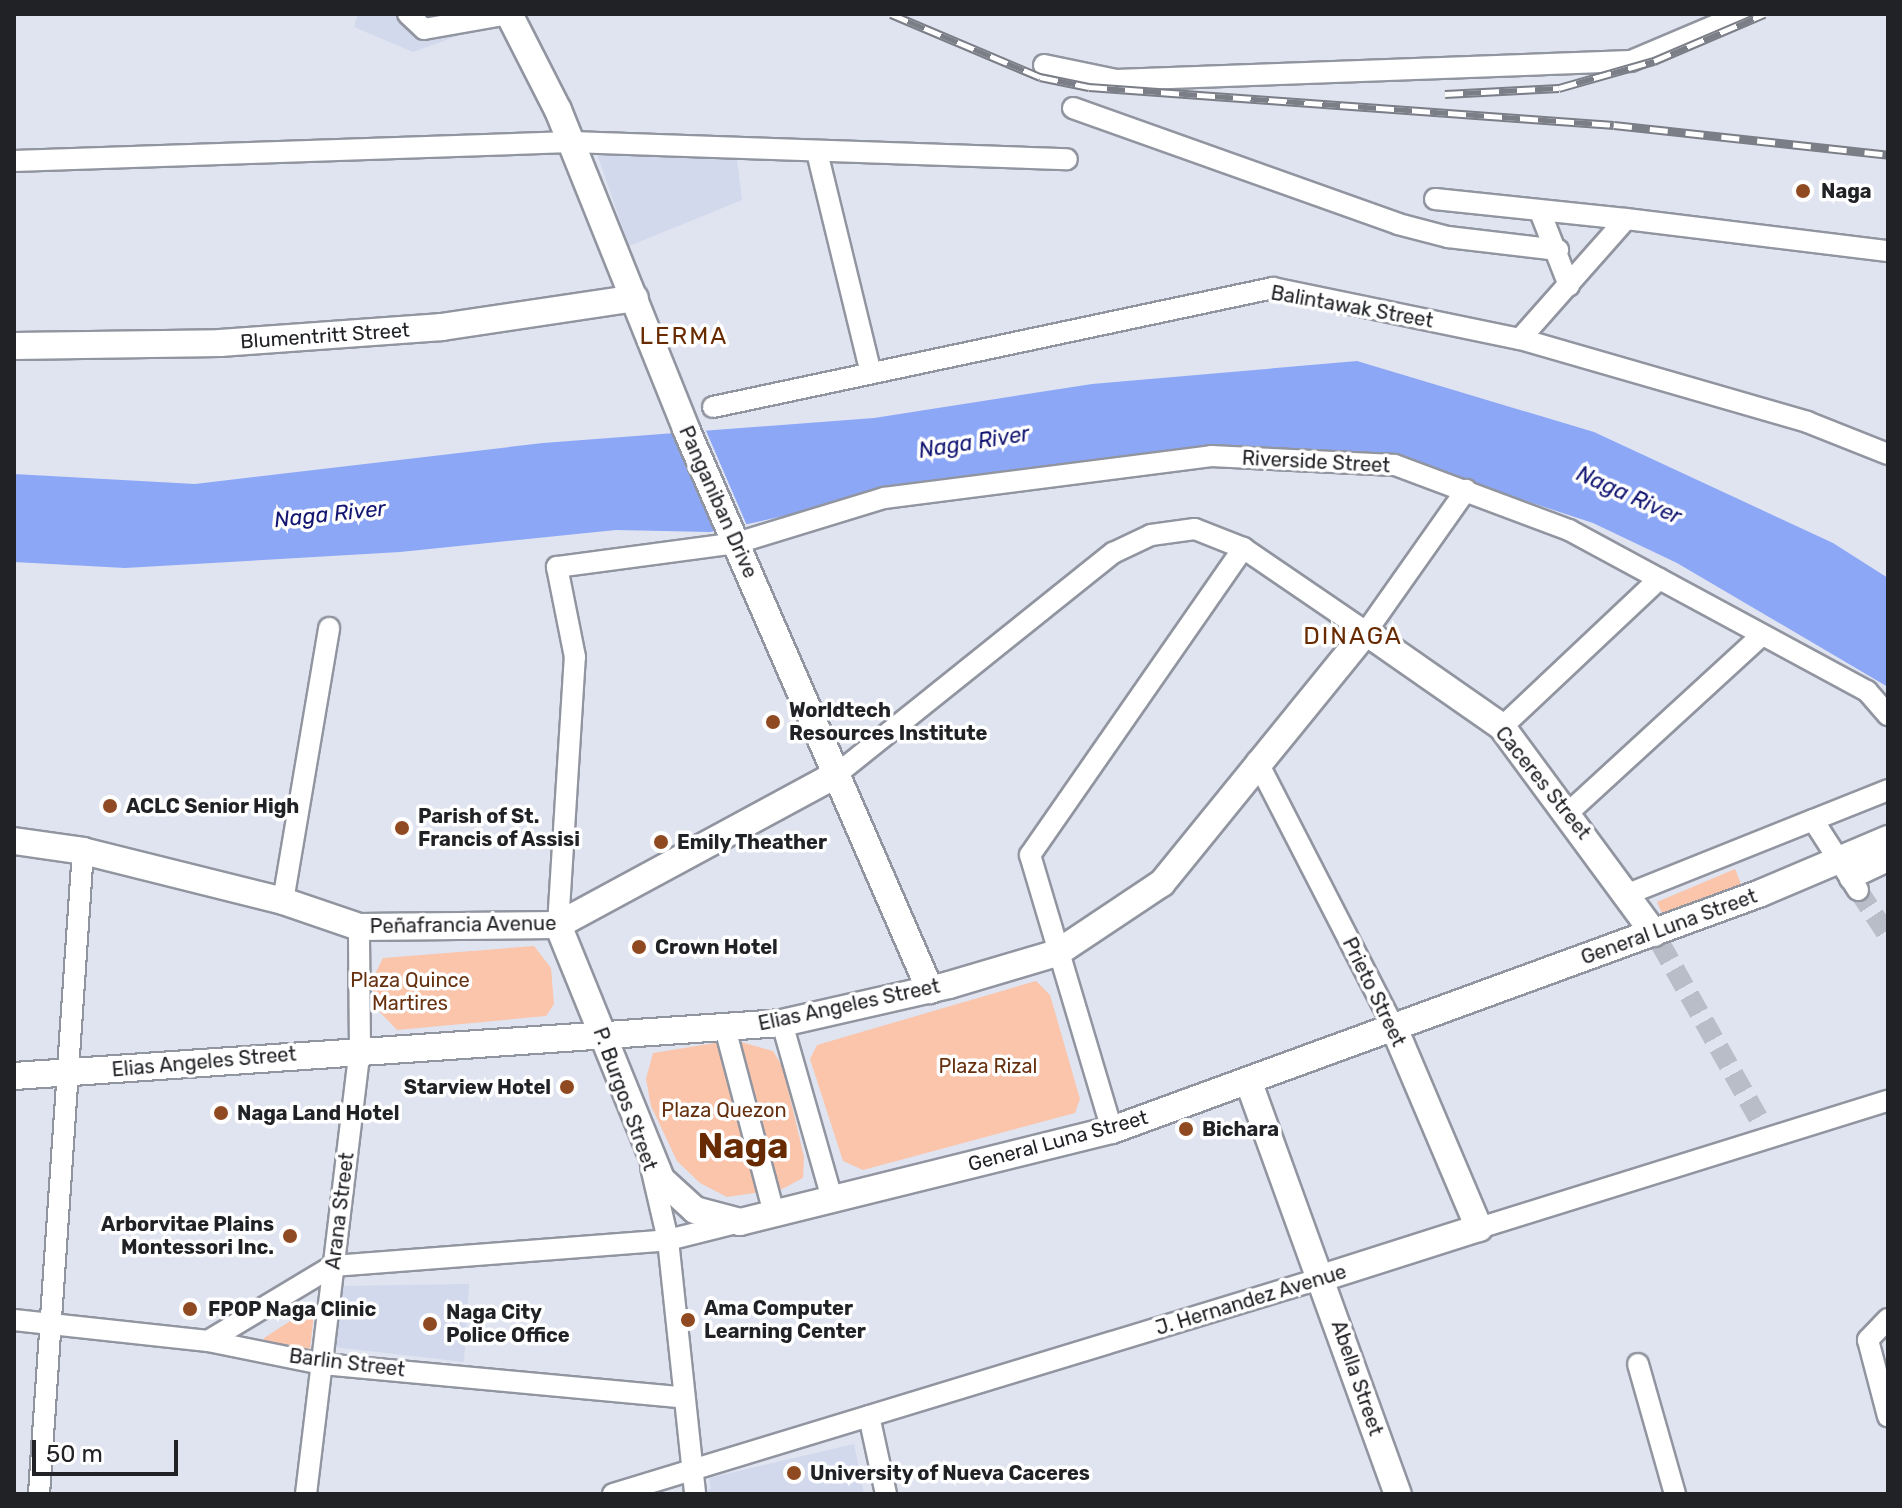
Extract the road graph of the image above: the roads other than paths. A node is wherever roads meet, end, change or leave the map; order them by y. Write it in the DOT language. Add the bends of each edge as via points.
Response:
graph roads {
  1 [pos="408,14"];
  2 [pos="509,14"];
  3 [pos="1742,14"];
  4 [pos="1044,65"];
  5 [pos="1073,108"];
  6 [pos="571,142"];
  7 [pos="817,152"];
  8 [pos="1067,159"];
  9 [pos="14,161"];
  10 [pos="1435,199"];
  11 [pos="1541,214"];
  12 [pos="1626,219"];
  13 [pos="1558,250"];
  14 [pos="1888,251"];
  15 [pos="1569,286"];
  16 [pos="635,298"];
  17 [pos="1520,339"];
  18 [pos="14,346"];
  19 [pos="870,370"];
  20 [pos="713,407"];
  21 [pos="1888,454"];
  22 [pos="1466,490"];
  23 [pos="736,540"];
  24 [pos="1243,548"];
  25 [pos="1659,579"];
  26 [pos="329,628"];
  27 [pos="1366,632"];
  28 [pos="1762,635"];
  29 [pos="1888,715"];
  30 [pos="1502,727"];
  31 [pos="1257,761"];
  32 [pos="837,774"];
  33 [pos="1888,790"];
  34 [pos="1569,812"];
  35 [pos="1813,820"];
  36 [pos="1888,839"];
  37 [pos="14,841"];
  38 [pos="83,851"];
  39 [pos="1888,861"];
  40 [pos="1849,876"];
  41 [pos="1628,894"];
  42 [pos="283,901"];
  43 [pos="558,925"];
  44 [pos="359,927"];
  45 [pos="1657,938"];
  46 [pos="1057,953"];
  47 [pos="930,990"];
  48 [pos="782,1023"];
  49 [pos="725,1028"];
  50 [pos="1394,1028"];
  51 [pos="602,1033"];
  52 [pos="360,1050"];
  53 [pos="70,1073"];
  54 [pos="14,1076"];
  55 [pos="1249,1083"];
  56 [pos="1888,1101"];
  57 [pos="1112,1130"];
  58 [pos="649,1155"];
  59 [pos="832,1199"];
  60 [pos="774,1213"];
  61 [pos="740,1222"];
  62 [pos="1479,1228"];
  63 [pos="668,1240"];
  64 [pos="333,1266"];
  65 [pos="1322,1278"];
  66 [pos="1888,1319"];
  67 [pos="14,1320"];
  68 [pos="53,1324"];
  69 [pos="208,1341"];
  70 [pos="322,1364"];
  71 [pos="1638,1364"];
  72 [pos="681,1397"];
  73 [pos="869,1416"];
  74 [pos="1888,1416"];
  75 [pos="690,1470"];
  76 [pos="620,1493"];
  77 [pos="39,1494"];
  78 [pos="306,1494"];
  79 [pos="695,1494"];
  80 [pos="886,1494"];
  81 [pos="1398,1494"];
  82 [pos="1675,1494"];
  1 -- 2 [label="street" via="424,29"];
  2 -- 6 [label="main road, Panganiban Drive"];
  3 -- 4 [label="street" via="1631,61 1116,80"];
  5 -- 13 [label="street" via="1398,224 1448,237"];
  6 -- 7 [label="street"];
  6 -- 9 [label="street"];
  6 -- 16 [label="main road, Panganiban Drive"];
  7 -- 8 [label="street"];
  7 -- 19 [label="street"];
  10 -- 11 [label="street"];
  11 -- 12 [label="street"];
  11 -- 13 [label="street"];
  12 -- 14 [label="street"];
  12 -- 15 [label="street"];
  13 -- 15 [label="street"];
  15 -- 17 [label="street"];
  16 -- 18 [label="main road, Blumentritt Street" via="442,327 220,343"];
  16 -- 23 [label="main road, Panganiban Drive"];
  17 -- 19 [label="street, Balintawak Street" via="1273,288"];
  17 -- 21 [label="street, Balintawak Street" via="1807,422"];
  19 -- 20 [label="street, Balintawak Street"];
  22 -- 23 [label="street, Riverside Street" via="1395,465 1211,456 884,498"];
  22 -- 25 [label="street, Riverside Street" via="1569,530"];
  22 -- 27 [label="street, Elias Angeles Street"];
  23 -- 32 [label="main road, Panganiban Drive"];
  23 -- 43 [label="street, Riverside Street" via="557,567 575,657"];
  24 -- 27 [label="street"];
  24 -- 32 [label="street" via="1195,529 1151,535 1113,553"];
  24 -- 46 [label="street" via="1030,855"];
  25 -- 28 [label="street, Riverside Street"];
  25 -- 30 [label="street"];
  26 -- 42 [label="street"];
  27 -- 30 [label="main road, Caceres Street"];
  27 -- 31 [label="main road, Elias Angeles Street"];
  28 -- 29 [label="street, Riverside Street" via="1867,691"];
  28 -- 34 [label="street"];
  30 -- 34 [label="main road, Caceres Street"];
  31 -- 46 [label="main road, Elias Angeles Street" via="1162,883"];
  31 -- 50 [label="street, Prieto Street"];
  32 -- 43 [label="main road, Peñafrancia Avenue"];
  32 -- 47 [label="main road, Panganiban Drive"];
  33 -- 35 [label="street"];
  34 -- 41 [label="main road, Caceres Street"];
  35 -- 40 [label="street"];
  35 -- 41 [label="street"];
  36 -- 40 [label="main road, General Luna Street"];
  37 -- 38 [label="main road, Peñafrancia Avenue"];
  38 -- 42 [label="main road, Peñafrancia Avenue"];
  38 -- 53 [label="street"];
  39 -- 40 [label="street"];
  40 -- 45 [label="main road, General Luna Street"];
  41 -- 45 [label="main road, Caceres Street"];
  42 -- 44 [label="main road, Peñafrancia Avenue"];
  43 -- 44 [label="main road, Peñafrancia Avenue"];
  43 -- 51 [label="main road, P. Burgos Street"];
  44 -- 52 [label="street, Arana Street"];
  45 -- 50 [label="main road, General Luna Street"];
  46 -- 47 [label="main road, Elias Angeles Street"];
  46 -- 57 [label="street"];
  47 -- 48 [label="main road, Elias Angeles Street"];
  48 -- 49 [label="main road, Elias Angeles Street"];
  48 -- 59 [label="street"];
  49 -- 51 [label="main road, Elias Angeles Street"];
  49 -- 60 [label="street"];
  50 -- 55 [label="main road, General Luna Street"];
  50 -- 62 [label="main road, Prieto Street"];
  51 -- 52 [label="main road, Elias Angeles Street"];
  51 -- 58 [label="main road, P. Burgos Street"];
  52 -- 53 [label="main road, Elias Angeles Street"];
  52 -- 64 [label="street, Arana Street"];
  53 -- 54 [label="main road, Elias Angeles Street"];
  53 -- 68 [label="street"];
  55 -- 57 [label="main road, General Luna Street"];
  55 -- 65 [label="main road, Abella Street"];
  56 -- 62 [label="street, J. Hernandez Avenue" via="1765,1132"];
  57 -- 59 [label="main road, General Luna Street"];
  58 -- 61 [label="main road" via="681,1201 716,1218"];
  58 -- 63 [label="street, P. Burgos Street"];
  59 -- 60 [label="main road, General Luna Street"];
  60 -- 61 [label="main road, General Luna Street"];
  61 -- 63 [label="street, General Luna Street"];
  62 -- 65 [label="main road, J. Hernandez Avenue"];
  63 -- 64 [label="street, General Luna Street"];
  63 -- 72 [label="street, P. Burgos Street"];
  64 -- 69 [label="street, General Luna Street"];
  64 -- 70 [label="street, Arana Street"];
  65 -- 73 [label="street, J. Hernandez Avenue"];
  65 -- 81 [label="main road, Abella Street"];
  66 -- 74 [label="street" via="1868,1340"];
  67 -- 68 [label="street, Barlin Street"];
  68 -- 69 [label="street, Barlin Street"];
  68 -- 77 [label="street"];
  69 -- 70 [label="street, Barlin Street"];
  70 -- 72 [label="street, Barlin Street"];
  70 -- 78 [label="street, Arana Street"];
  71 -- 82 [label="street"];
  72 -- 75 [label="street, P. Burgos Street"];
  73 -- 75 [label="street, J. Hernandez Avenue"];
  73 -- 80 [label="street"];
  75 -- 76 [label="street, J. Hernandez Avenue"];
  75 -- 79 [label="street, P. Burgos Street"];
}
